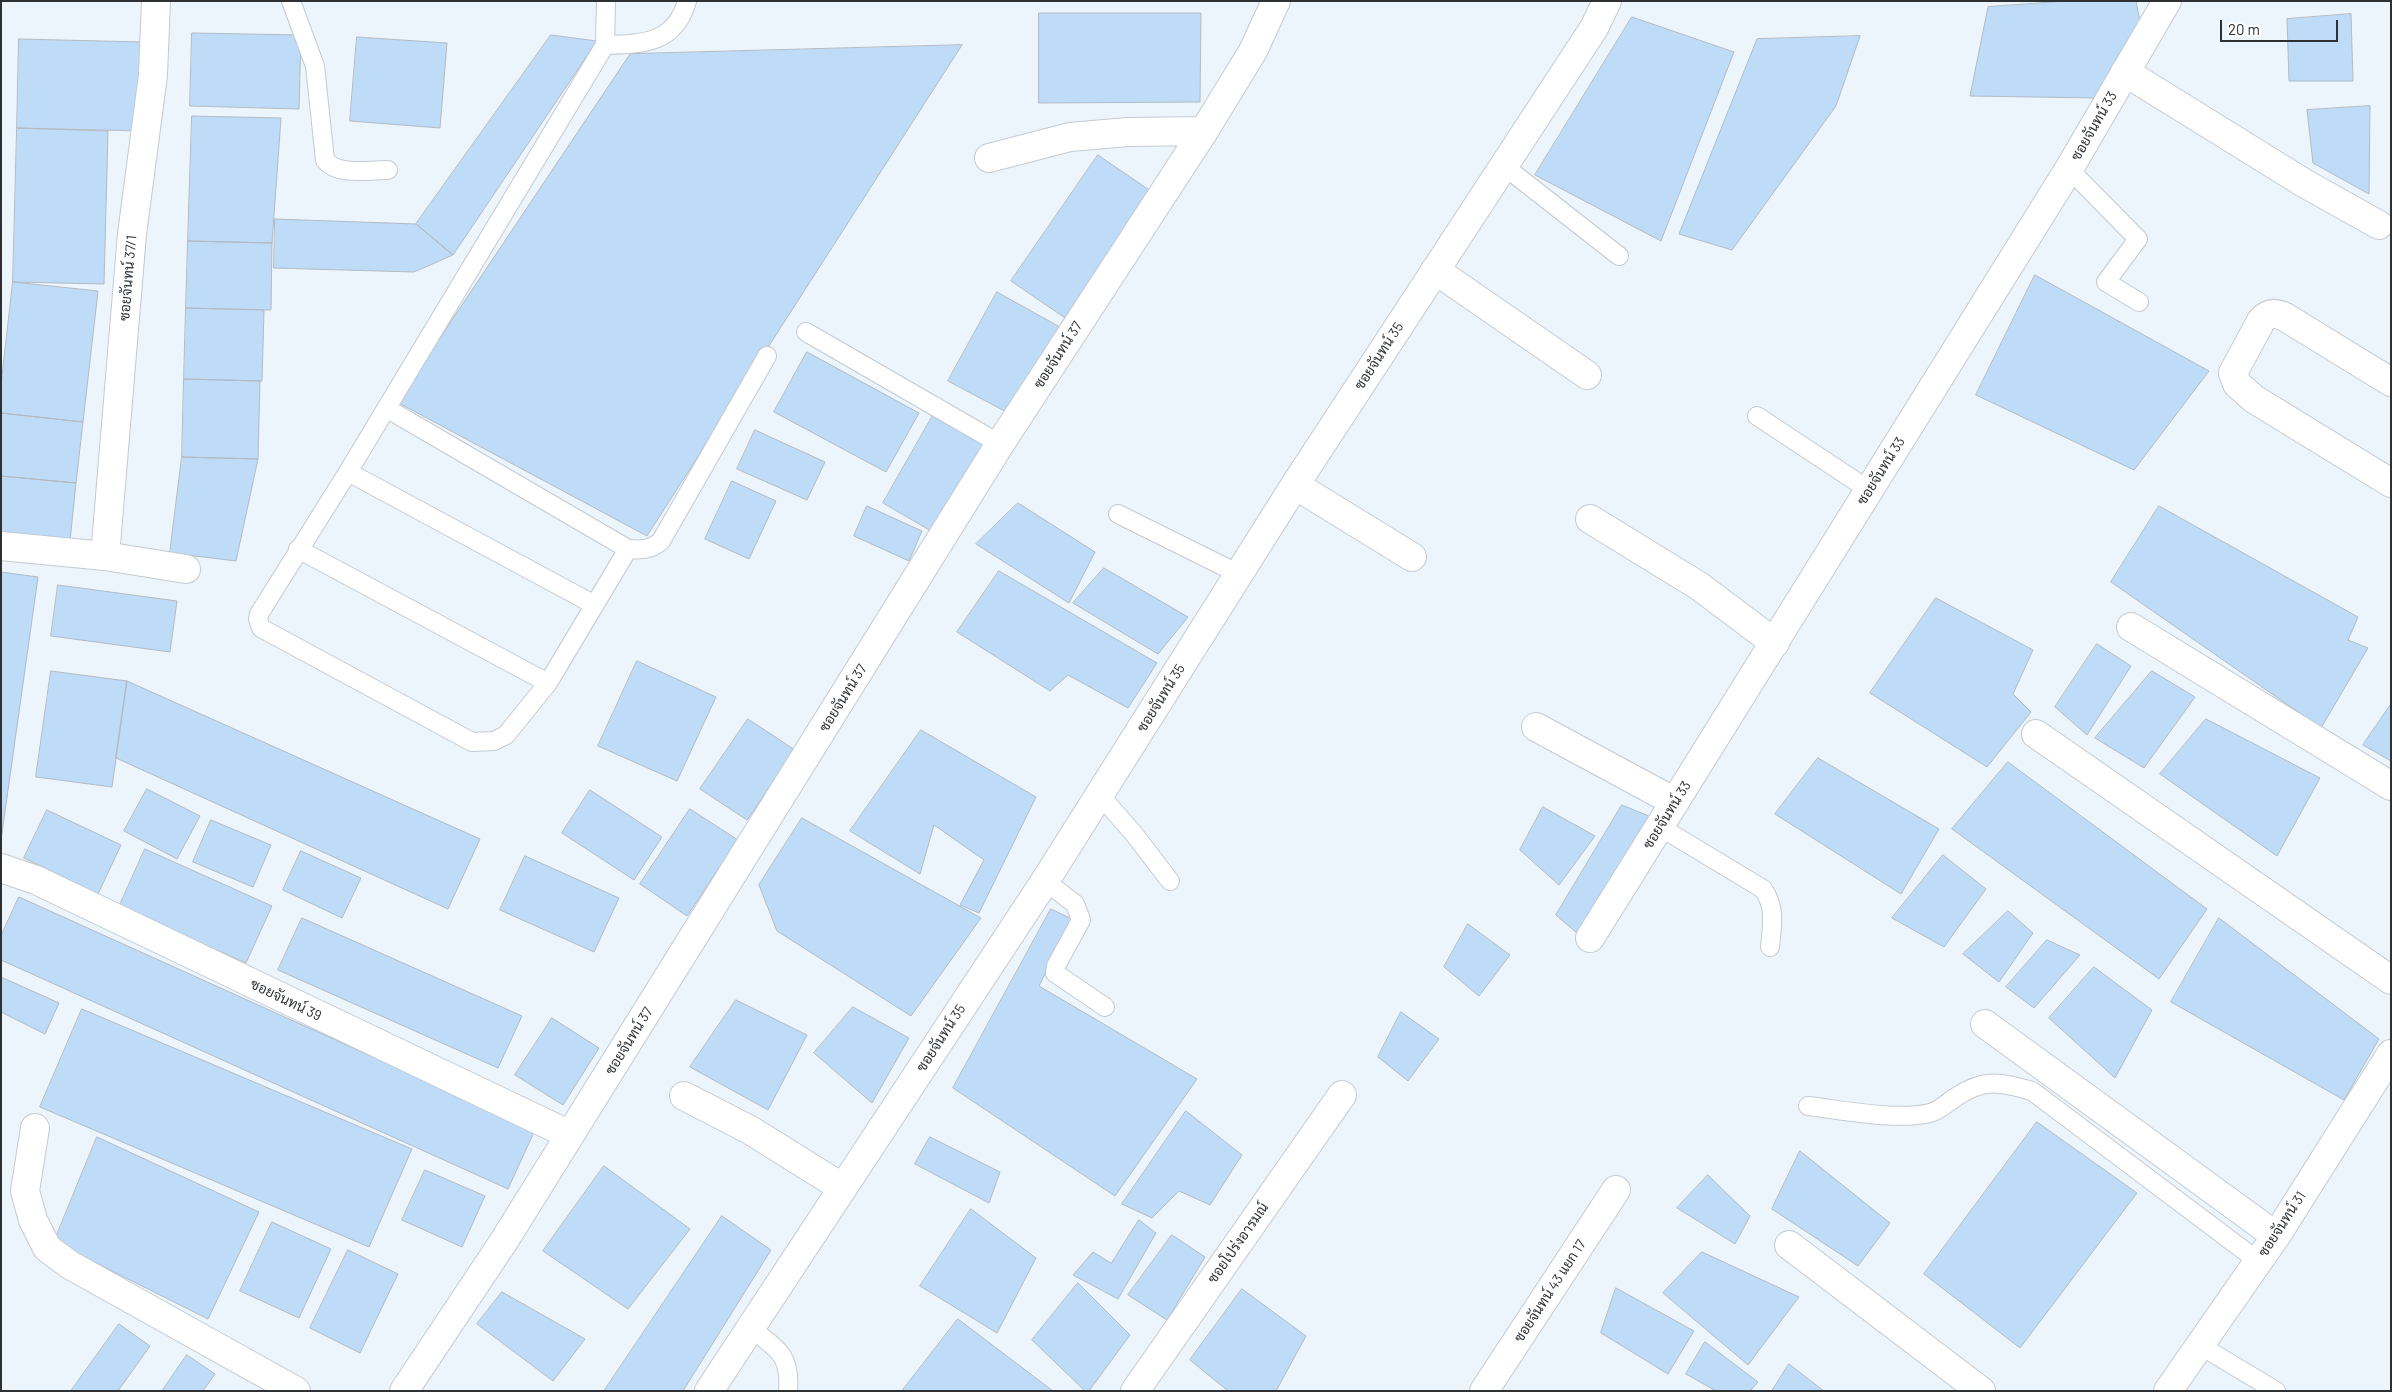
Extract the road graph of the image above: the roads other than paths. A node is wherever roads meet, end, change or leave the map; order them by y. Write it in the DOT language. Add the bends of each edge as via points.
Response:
graph roads {
  1 [pos="156,1"];
  2 [pos="291,1"];
  3 [pos="606,1"];
  4 [pos="687,1"];
  5 [pos="1276,1"];
  6 [pos="1607,1"];
  7 [pos="2167,1"];
  8 [pos="605,45"];
  9 [pos="2125,72"];
  10 [pos="1204,132"];
  11 [pos="989,158"];
  12 [pos="1504,166"];
  13 [pos="2069,169"];
  14 [pos="388,170"];
  15 [pos="2379,225"];
  16 [pos="1619,256"];
  17 [pos="1435,270"];
  18 [pos="2139,302"];
  19 [pos="806,332"];
  20 [pos="767,356"];
  21 [pos="1587,375"];
  22 [pos="2391,382"];
  23 [pos="386,408"];
  24 [pos="1757,416"];
  25 [pos="1000,444"];
  26 [pos="348,472"];
  27 [pos="2391,483"];
  28 [pos="1295,484"];
  29 [pos="1869,490"];
  30 [pos="1118,514"];
  31 [pos="1590,519"];
  32 [pos="1,546"];
  33 [pos="298,549"];
  34 [pos="628,549"];
  35 [pos="106,556"];
  36 [pos="1412,557"];
  37 [pos="186,569"];
  38 [pos="1239,574"];
  39 [pos="593,604"];
  40 [pos="2132,627"];
  41 [pos="1775,643"];
  42 [pos="548,683"];
  43 [pos="1536,728"];
  44 [pos="2036,734"];
  45 [pos="2391,786"];
  46 [pos="1100,795"];
  47 [pos="1675,802"];
  48 [pos="1660,827"];
  49 [pos="1,868"];
  50 [pos="1045,881"];
  51 [pos="1170,881"];
  52 [pos="1590,938"];
  53 [pos="1770,947"];
  54 [pos="2391,980"];
  55 [pos="1105,1007"];
  56 [pos="1986,1024"];
  57 [pos="2391,1054"];
  58 [pos="1342,1095"];
  59 [pos="684,1096"];
  60 [pos="1808,1106"];
  61 [pos="35,1128"];
  62 [pos="570,1135"];
  63 [pos="843,1188"];
  64 [pos="1616,1190"];
  65 [pos="2276,1236"];
  66 [pos="1788,1245"];
  67 [pos="2258,1261"];
  68 [pos="750,1328"];
  69 [pos="2201,1346"];
  70 [pos="296,1391"];
  71 [pos="404,1391"];
  72 [pos="709,1391"];
  73 [pos="788,1391"];
  74 [pos="1135,1391"];
  75 [pos="1484,1391"];
  76 [pos="1981,1391"];
  77 [pos="2168,1391"];
  78 [pos="2276,1391"];
  1 -- 35 [label="street, ซอยจันทน์ 37/1" via="153,74 132,234"];
  2 -- 14 [label="lane" via="315,66 325,160 338,169"];
  3 -- 8 [label="lane"];
  4 -- 8 [label="lane" via="675,26 658,39 638,44"];
  5 -- 10 [label="street, ซอยจันทน์ 37" via="1253,51"];
  6 -- 12 [label="street, ซอยจันทน์ 35" via="1594,28"];
  7 -- 9 [label="street, ซอยจันทน์ 33"];
  8 -- 23 [label="lane"];
  9 -- 13 [label="street, ซอยจันทน์ 33"];
  9 -- 15 [label="street" via="2304,183"];
  10 -- 11 [label="street" via="1128,132 1070,137"];
  10 -- 25 [label="street, ซอยจันทน์ 37"];
  12 -- 16 [label="lane"];
  12 -- 17 [label="street, ซอยจันทน์ 35"];
  13 -- 18 [label="lane" via="2138,239 2106,282"];
  13 -- 29 [label="street, ซอยจันทน์ 33"];
  17 -- 21 [label="street"];
  17 -- 28 [label="street, ซอยจันทน์ 35"];
  19 -- 25 [label="lane"];
  20 -- 34 [label="lane" via="661,540 654,547 643,550"];
  22 -- 27 [label="street" via="2274,313 2261,321 2233,373 2236,384 2254,399"];
  23 -- 26 [label="lane"];
  23 -- 34 [label="lane"];
  24 -- 29 [label="lane"];
  25 -- 62 [label="street, ซอยจันทน์ 37"];
  26 -- 33 [label="lane"];
  26 -- 39 [label="lane"];
  28 -- 36 [label="street"];
  28 -- 38 [label="street, ซอยจันทน์ 35"];
  29 -- 41 [label="street, ซอยจันทน์ 33"];
  30 -- 38 [label="lane"];
  31 -- 41 [label="street" via="1699,586"];
  32 -- 35 [label="street"];
  33 -- 42 [label="lane"];
  33 -- 42 [label="lane" via="259,614 261,628 472,742 494,741 506,735"];
  34 -- 39 [label="lane"];
  35 -- 37 [label="street"];
  38 -- 46 [label="street, ซอยจันทน์ 35"];
  39 -- 42 [label="lane"];
  40 -- 45 [label="street"];
  41 -- 47 [label="street, ซอยจันทน์ 33"];
  43 -- 47 [label="street"];
  44 -- 54 [label="street"];
  46 -- 50 [label="street, ซอยจันทน์ 35"];
  46 -- 51 [label="lane"];
  47 -- 48 [label="street, ซอยจันทน์ 33"];
  48 -- 52 [label="street, ซอยจันทน์ 33"];
  48 -- 53 [label="lane" via="1763,889 1773,910"];
  49 -- 62 [label="street, ซอยจันทน์ 39" via="36,880"];
  50 -- 55 [label="lane" via="1075,904 1081,920 1055,972"];
  50 -- 63 [label="street, ซอยจันทน์ 35"];
  56 -- 65 [label="street"];
  57 -- 65 [label="street, ซอยจันทน์ 31"];
  58 -- 74 [label="street, ซอยโปร่งอารมณ์"];
  59 -- 63 [label="street" via="750,1130"];
  60 -- 67 [label="lane" via="1870,1114 1912,1115 1931,1113 1970,1087 1984,1083 2008,1084 2032,1091"];
  61 -- 70 [label="street" via="24,1191 33,1220 47,1248 70,1265"];
  62 -- 71 [label="street, ซอยจันทน์ 37"];
  63 -- 68 [label="street, ซอยจันทน์ 35"];
  64 -- 75 [label="street, ซอยจันทน์ 43 แยก 17"];
  65 -- 67 [label="street, ซอยจันทน์ 31"];
  66 -- 76 [label="street"];
  67 -- 69 [label="street, ซอยจันทน์ 31"];
  68 -- 72 [label="street, ซอยจันทน์ 35"];
  68 -- 73 [label="lane" via="779,1350 787,1364"];
  69 -- 77 [label="street, ซอยจันทน์ 31"];
  69 -- 78 [label="lane"];
}
